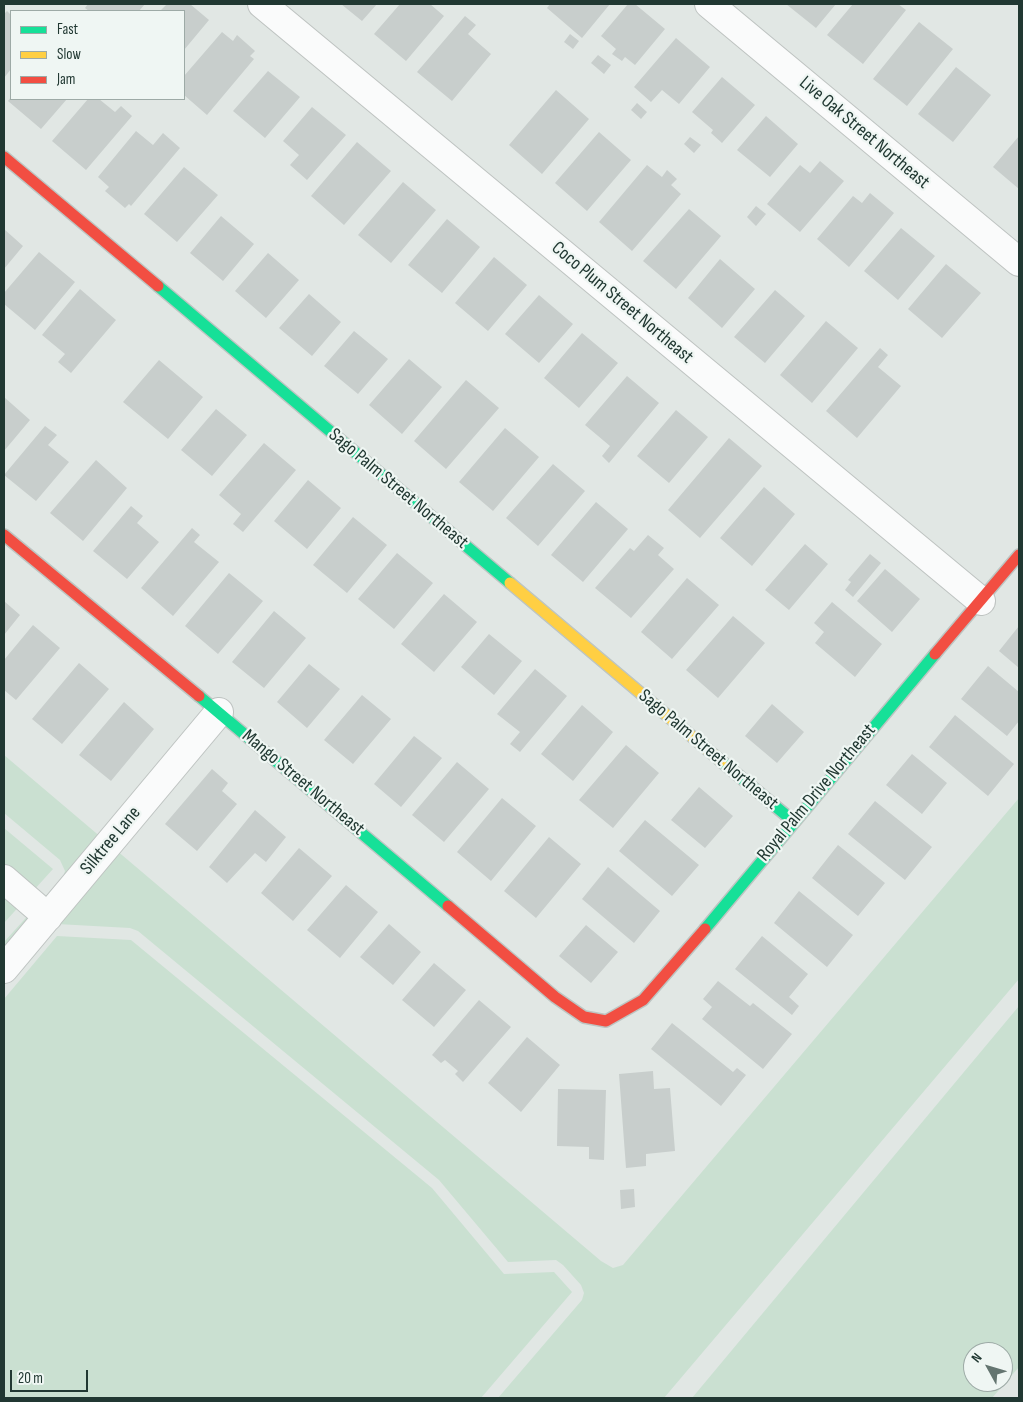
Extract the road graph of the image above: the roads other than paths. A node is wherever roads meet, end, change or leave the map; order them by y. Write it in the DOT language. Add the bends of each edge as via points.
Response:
graph roads {
  1 [pos="262,4"];
  2 [pos="709,4"];
  3 [pos="4,157"];
  4 [pos="1019,262"];
  5 [pos="4,535"];
  6 [pos="1019,555"];
  7 [pos="981,602"];
  8 [pos="219,712"];
  9 [pos="793,821"];
  10 [pos="4,879"];
  11 [pos="48,916"];
  12 [pos="4,970"];
  13 [pos="606,1021"];
  1 -- 7 [label="street, Coco Plum Street Northeast"];
  2 -- 4 [label="street, Live Oak Street Northeast"];
  3 -- 9 [label="street, Sago Palm Street Northeast"];
  5 -- 8 [label="street, Mango Street Northeast"];
  6 -- 7 [label="street, Royal Palm Drive Northeast"];
  7 -- 9 [label="street, Royal Palm Drive Northeast"];
  8 -- 11 [label="street, Silktree Lane"];
  8 -- 13 [label="street, Mango Street Northeast" via="555,997 584,1017"];
  9 -- 13 [label="street, Royal Palm Drive Northeast" via="666,976 643,1000"];
  10 -- 11 [label="street"];
  11 -- 12 [label="street, Silktree Lane"];
}
